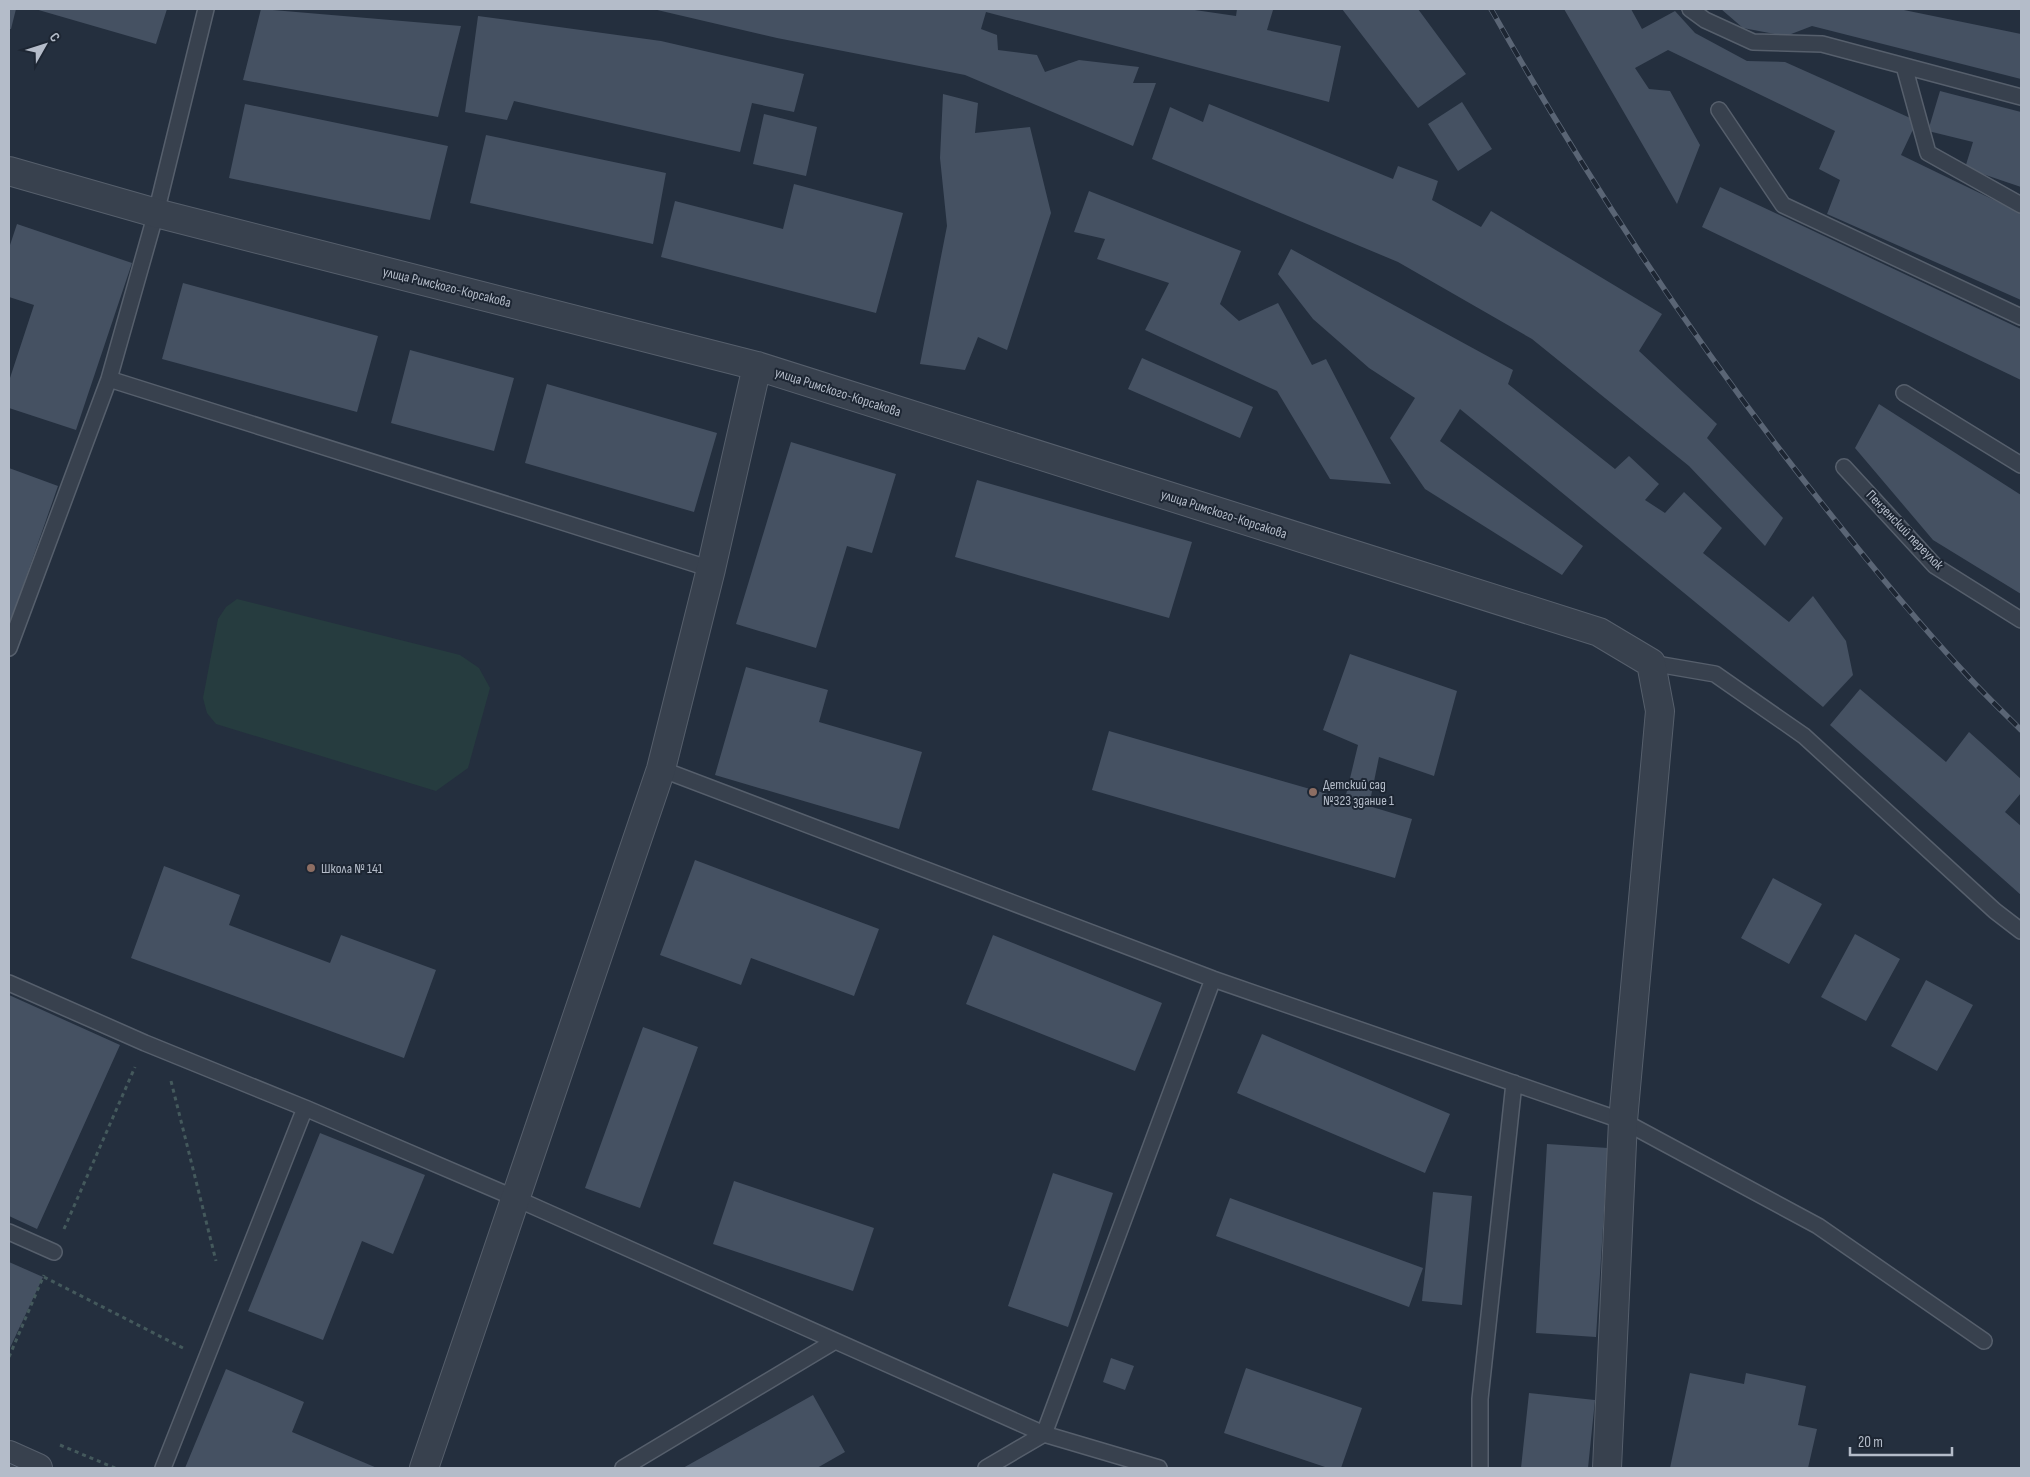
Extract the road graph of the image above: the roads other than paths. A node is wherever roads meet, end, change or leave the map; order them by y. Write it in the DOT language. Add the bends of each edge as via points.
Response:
graph roads {
  1 [pos="206,9"];
  2 [pos="1690,9"];
  3 [pos="1904,66"];
  4 [pos="2021,97"];
  5 [pos="1719,110"];
  6 [pos="9,171"];
  7 [pos="2021,205"];
  8 [pos="156,213"];
  9 [pos="2021,317"];
  10 [pos="757,366"];
  11 [pos="109,379"];
  12 [pos="1904,393"];
  13 [pos="2021,465"];
  14 [pos="1844,466"];
  15 [pos="711,569"];
  16 [pos="2021,620"];
  17 [pos="9,648"];
  18 [pos="1651,663"];
  19 [pos="661,769"];
  20 [pos="2021,931"];
  21 [pos="1213,979"];
  22 [pos="9,984"];
  23 [pos="1514,1083"];
  24 [pos="305,1108"];
  25 [pos="1623,1121"];
  26 [pos="515,1198"];
  27 [pos="9,1232"];
  28 [pos="54,1252"];
  29 [pos="835,1341"];
  30 [pos="1984,1341"];
  31 [pos="1044,1434"];
  32 [pos="9,1455"];
  33 [pos="38,1468"];
  34 [pos="163,1468"];
  35 [pos="424,1468"];
  36 [pos="623,1468"];
  37 [pos="986,1468"];
  38 [pos="1159,1468"];
  39 [pos="1480,1468"];
  40 [pos="1607,1468"];
  1 -- 8 [label="lane"];
  2 -- 3 [label="lane" via="1705,20 1753,42 1822,44"];
  3 -- 4 [label="lane"];
  3 -- 7 [label="lane" via="1928,153"];
  5 -- 9 [label="lane" via="1783,205"];
  6 -- 8 [label="street, улица Римского-Корсакова"];
  8 -- 10 [label="street, улица Римского-Корсакова"];
  8 -- 11 [label="lane"];
  10 -- 15 [label="street"];
  10 -- 18 [label="street, улица Римского-Корсакова" via="1599,632"];
  11 -- 15 [label="lane"];
  11 -- 17 [label="lane"];
  12 -- 13 [label="lane"];
  14 -- 16 [label="lane, Пензенский переулок" via="1936,566"];
  15 -- 19 [label="street"];
  18 -- 20 [label="lane" via="1715,674 1804,736 1995,911"];
  18 -- 25 [label="street" via="1660,711"];
  19 -- 21 [label="lane"];
  19 -- 26 [label="street"];
  21 -- 23 [label="lane"];
  21 -- 31 [label="lane"];
  22 -- 24 [label="lane"];
  23 -- 25 [label="lane"];
  23 -- 39 [label="lane" via="1480,1399"];
  24 -- 26 [label="lane"];
  24 -- 34 [label="lane"];
  25 -- 30 [label="lane" via="1818,1226"];
  25 -- 40 [label="street"];
  26 -- 29 [label="lane"];
  26 -- 35 [label="street"];
  27 -- 28 [label="lane"];
  29 -- 31 [label="lane"];
  29 -- 36 [label="lane"];
  31 -- 37 [label="lane"];
  31 -- 38 [label="lane"];
  32 -- 33 [label="street"];
}
